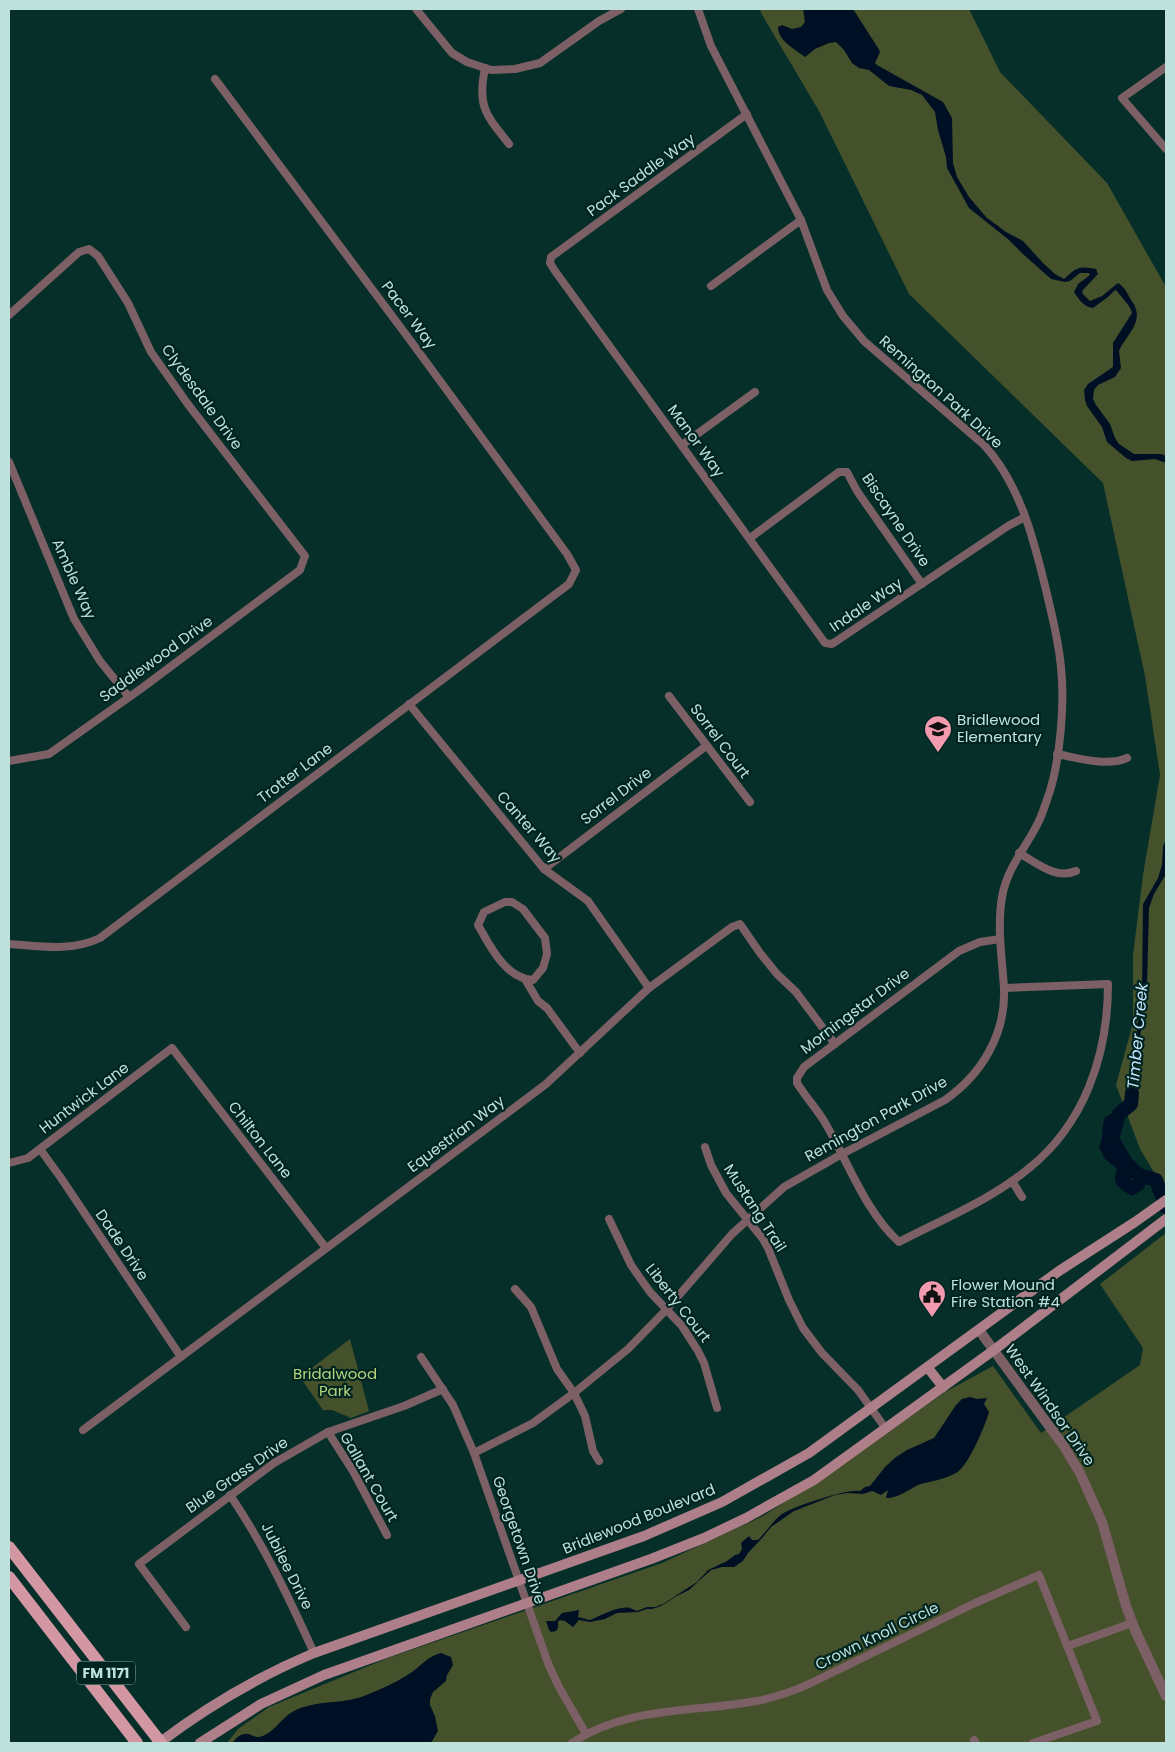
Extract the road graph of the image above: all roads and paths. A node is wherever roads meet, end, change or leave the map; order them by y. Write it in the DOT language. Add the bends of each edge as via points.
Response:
graph roads {
  1 [pos="416,9"];
  2 [pos="621,9"];
  3 [pos="698,9"];
  4 [pos="1166,66"];
  5 [pos="485,68"];
  6 [pos="215,79"];
  7 [pos="747,114"];
  8 [pos="509,144"];
  9 [pos="1166,149"];
  10 [pos="801,220"];
  11 [pos="550,257"];
  12 [pos="711,286"];
  13 [pos="9,315"];
  14 [pos="755,392"];
  15 [pos="682,445"];
  16 [pos="9,462"];
  17 [pos="1025,517"];
  18 [pos="750,538"];
  19 [pos="305,556"];
  20 [pos="576,570"];
  21 [pos="922,584"];
  22 [pos="823,640"];
  23 [pos="669,696"];
  24 [pos="129,697"];
  25 [pos="409,704"];
  26 [pos="706,746"];
  27 [pos="1057,754"];
  28 [pos="1127,758"];
  29 [pos="9,761"];
  30 [pos="750,802"];
  31 [pos="1019,853"];
  32 [pos="544,869"];
  33 [pos="1076,871"];
  34 [pos="1000,939"];
  35 [pos="9,944"];
  36 [pos="525,979"];
  37 [pos="649,988"];
  38 [pos="1004,988"];
  39 [pos="835,1044"];
  40 [pos="172,1048"];
  41 [pos="580,1053"];
  42 [pos="705,1147"];
  43 [pos="40,1149"];
  44 [pos="842,1154"];
  45 [pos="9,1163"];
  46 [pos="1012,1181"];
  47 [pos="1022,1197"];
  48 [pos="1166,1200"];
  49 [pos="610,1219"];
  50 [pos="747,1220"];
  51 [pos="1162,1222"];
  52 [pos="326,1248"];
  53 [pos="515,1289"];
  54 [pos="667,1310"];
  55 [pos="979,1330"];
  56 [pos="994,1350"];
  57 [pos="180,1357"];
  58 [pos="421,1357"];
  59 [pos="928,1368"];
  60 [pos="943,1388"];
  61 [pos="443,1389"];
  62 [pos="574,1393"];
  63 [pos="717,1408"];
  64 [pos="872,1409"];
  65 [pos="886,1429"];
  66 [pos="83,1430"];
  67 [pos="328,1432"];
  68 [pos="474,1452"];
  69 [pos="599,1461"];
  70 [pos="230,1495"];
  71 [pos="387,1535"];
  72 [pos="9,1547"];
  73 [pos="9,1577"];
  74 [pos="519,1580"];
  75 [pos="527,1604"];
  76 [pos="1132,1623"];
  77 [pos="186,1627"];
  78 [pos="1068,1646"];
  79 [pos="314,1653"];
  80 [pos="1166,1696"];
  81 [pos="586,1734"];
  82 [pos="137,1743"];
  83 [pos="160,1743"];
  84 [pos="200,1743"];
  85 [pos="572,1743"];
  86 [pos="1033,1743"];
  1 -- 5 [label="street" via="452,52"];
  2 -- 5 [label="street" via="540,63 515,69"];
  3 -- 7 [label="street, Remington Park Drive" via="711,46"];
  4 -- 9 [label="street" via="1122,98"];
  5 -- 8 [label="street" via="481,93 484,107"];
  6 -- 20 [label="street, Pacer Way" via="410,340"];
  7 -- 10 [label="street, Remington Park Drive"];
  7 -- 11 [label="street, Pack Saddle Way"];
  10 -- 12 [label="street"];
  10 -- 17 [label="street, Remington Park Drive" via="827,290 842,316 864,341 988,449 1015,492"];
  11 -- 15 [label="street, Manor Way" via="555,271"];
  13 -- 19 [label="street, Clydesdale Drive" via="79,252 89,249 98,256 128,303 151,352"];
  14 -- 15 [label="street"];
  15 -- 18 [label="street, Manor Way"];
  16 -- 24 [label="street, Amble Way" via="74,619 100,661"];
  17 -- 21 [label="street, Indale Way"];
  17 -- 27 [label="street, Remington Park Drive" via="1040,566 1061,668"];
  18 -- 21 [label="street, Biscayne Drive" via="839,472 848,472 857,491"];
  18 -- 22 [label="street, Manor Way"];
  19 -- 24 [label="street, Saddlewood Drive" via="300,570"];
  20 -- 25 [label="street, Trotter Lane" via="569,584"];
  21 -- 22 [label="street, Indale Way" via="832,644"];
  23 -- 26 [label="street, Sorrel Court"];
  24 -- 29 [label="street, Saddlewood Drive" via="49,754"];
  25 -- 32 [label="street, Canter Way"];
  25 -- 35 [label="street, Trotter Lane" via="100,938 87,944 64,947"];
  26 -- 30 [label="street, Sorrel Court"];
  26 -- 32 [label="street, Sorrel Drive"];
  27 -- 28 [label="street" via="1118,762"];
  27 -- 31 [label="street, Remington Park Drive" via="1043,812"];
  31 -- 33 [label="street" via="1052,872 1069,874"];
  31 -- 34 [label="street, Remington Park Drive" via="1007,876 1002,896"];
  32 -- 37 [label="street, Canter Way" via="588,901"];
  34 -- 38 [label="street, Remington Park Drive"];
  34 -- 39 [label="street, Morningstar Drive" via="980,942 959,951"];
  36 -- 36 [label="street" via="533,980 543,968 545,938 523,909 512,902 505,902 484,912 478,925 510,971"];
  36 -- 41 [label="street" via="538,1001 547,1008"];
  37 -- 39 [label="street, Equestrian Way" via="725,931 740,924 760,954 796,992"];
  37 -- 41 [label="street, Equestrian Way"];
  38 -- 44 [label="street, Remington Park Drive" via="1002,1018 996,1036 984,1060 967,1082 939,1104"];
  38 -- 46 [label="street" via="1108,984 1102,1048 1088,1091 1055,1143"];
  39 -- 44 [label="street, Morningstar Drive" via="804,1067 796,1078"];
  40 -- 43 [label="street, Huntwick Lane"];
  40 -- 52 [label="street, Chilton Lane"];
  41 -- 52 [label="street, Equestrian Way" via="546,1084"];
  42 -- 50 [label="street, Mustang Trail" via="723,1188"];
  43 -- 45 [label="street, Huntwick Lane" via="28,1158"];
  43 -- 57 [label="street, Dade Drive"];
  44 -- 46 [label="street, Morningstar Drive" via="873,1209 899,1242"];
  44 -- 50 [label="street, Remington Park Drive" via="784,1187"];
  46 -- 47 [label="street"];
  48 -- 55 [label="main road, Bridlewood Boulevard"];
  49 -- 54 [label="street, Liberty Court" via="631,1265"];
  50 -- 54 [label="street, Remington Park Drive"];
  50 -- 64 [label="street, Mustang Trail" via="768,1248 803,1328"];
  51 -- 56 [label="main road"];
  52 -- 57 [label="street, Equestrian Way"];
  53 -- 62 [label="street" via="531,1307 557,1369"];
  54 -- 62 [label="street, Remington Park Drive" via="628,1349"];
  54 -- 63 [label="street, Liberty Court" via="698,1351"];
  55 -- 56 [label="street, West Windsor Drive"];
  55 -- 59 [label="main road, Bridlewood Boulevard"];
  56 -- 60 [label="main road"];
  56 -- 76 [label="street, West Windsor Drive" via="1080,1473 1102,1522"];
  57 -- 66 [label="street, Equestrian Way"];
  58 -- 61 [label="street, Georgetown Drive"];
  59 -- 60 [label="main road"];
  59 -- 64 [label="main road, Bridlewood Boulevard"];
  60 -- 65 [label="main road"];
  61 -- 67 [label="street, Blue Grass Drive"];
  61 -- 68 [label="street, Georgetown Drive"];
  62 -- 68 [label="street, Remington Park Drive" via="533,1422"];
  62 -- 69 [label="street"];
  64 -- 65 [label="street, Mustang Trail"];
  64 -- 74 [label="main road, Bridlewood Boulevard" via="809,1453 722,1502 644,1536"];
  65 -- 75 [label="main road" via="814,1480 746,1518 674,1551"];
  67 -- 70 [label="street, Blue Grass Drive" via="274,1463"];
  67 -- 71 [label="street, Gallant Court" via="353,1470"];
  68 -- 74 [label="street, Georgetown Drive"];
  70 -- 77 [label="street, Blue Grass Drive" via="139,1564"];
  70 -- 79 [label="street, Jubilee Drive" via="272,1564"];
  72 -- 83 [label="main road, FM 1171"];
  73 -- 82 [label="main road, FM 1171"];
  74 -- 75 [label="street, Georgetown Drive"];
  74 -- 79 [label="main road, Bridlewood Boulevard"];
  75 -- 81 [label="street, Georgetown Drive" via="554,1675"];
  75 -- 84 [label="main road" via="324,1675 260,1704"];
  76 -- 78 [label="street"];
  76 -- 80 [label="street, West Windsor Drive"];
  78 -- 81 [label="street, Crown Knoll Circle" via="1039,1576 786,1693 749,1702 623,1719"];
  78 -- 86 [label="street, Crown Knoll Circle" via="1097,1721"];
  79 -- 83 [label="main road, Bridlewood Boulevard" via="263,1675 188,1720"];
  81 -- 85 [label="street, Crown Knoll Circle"];
}
